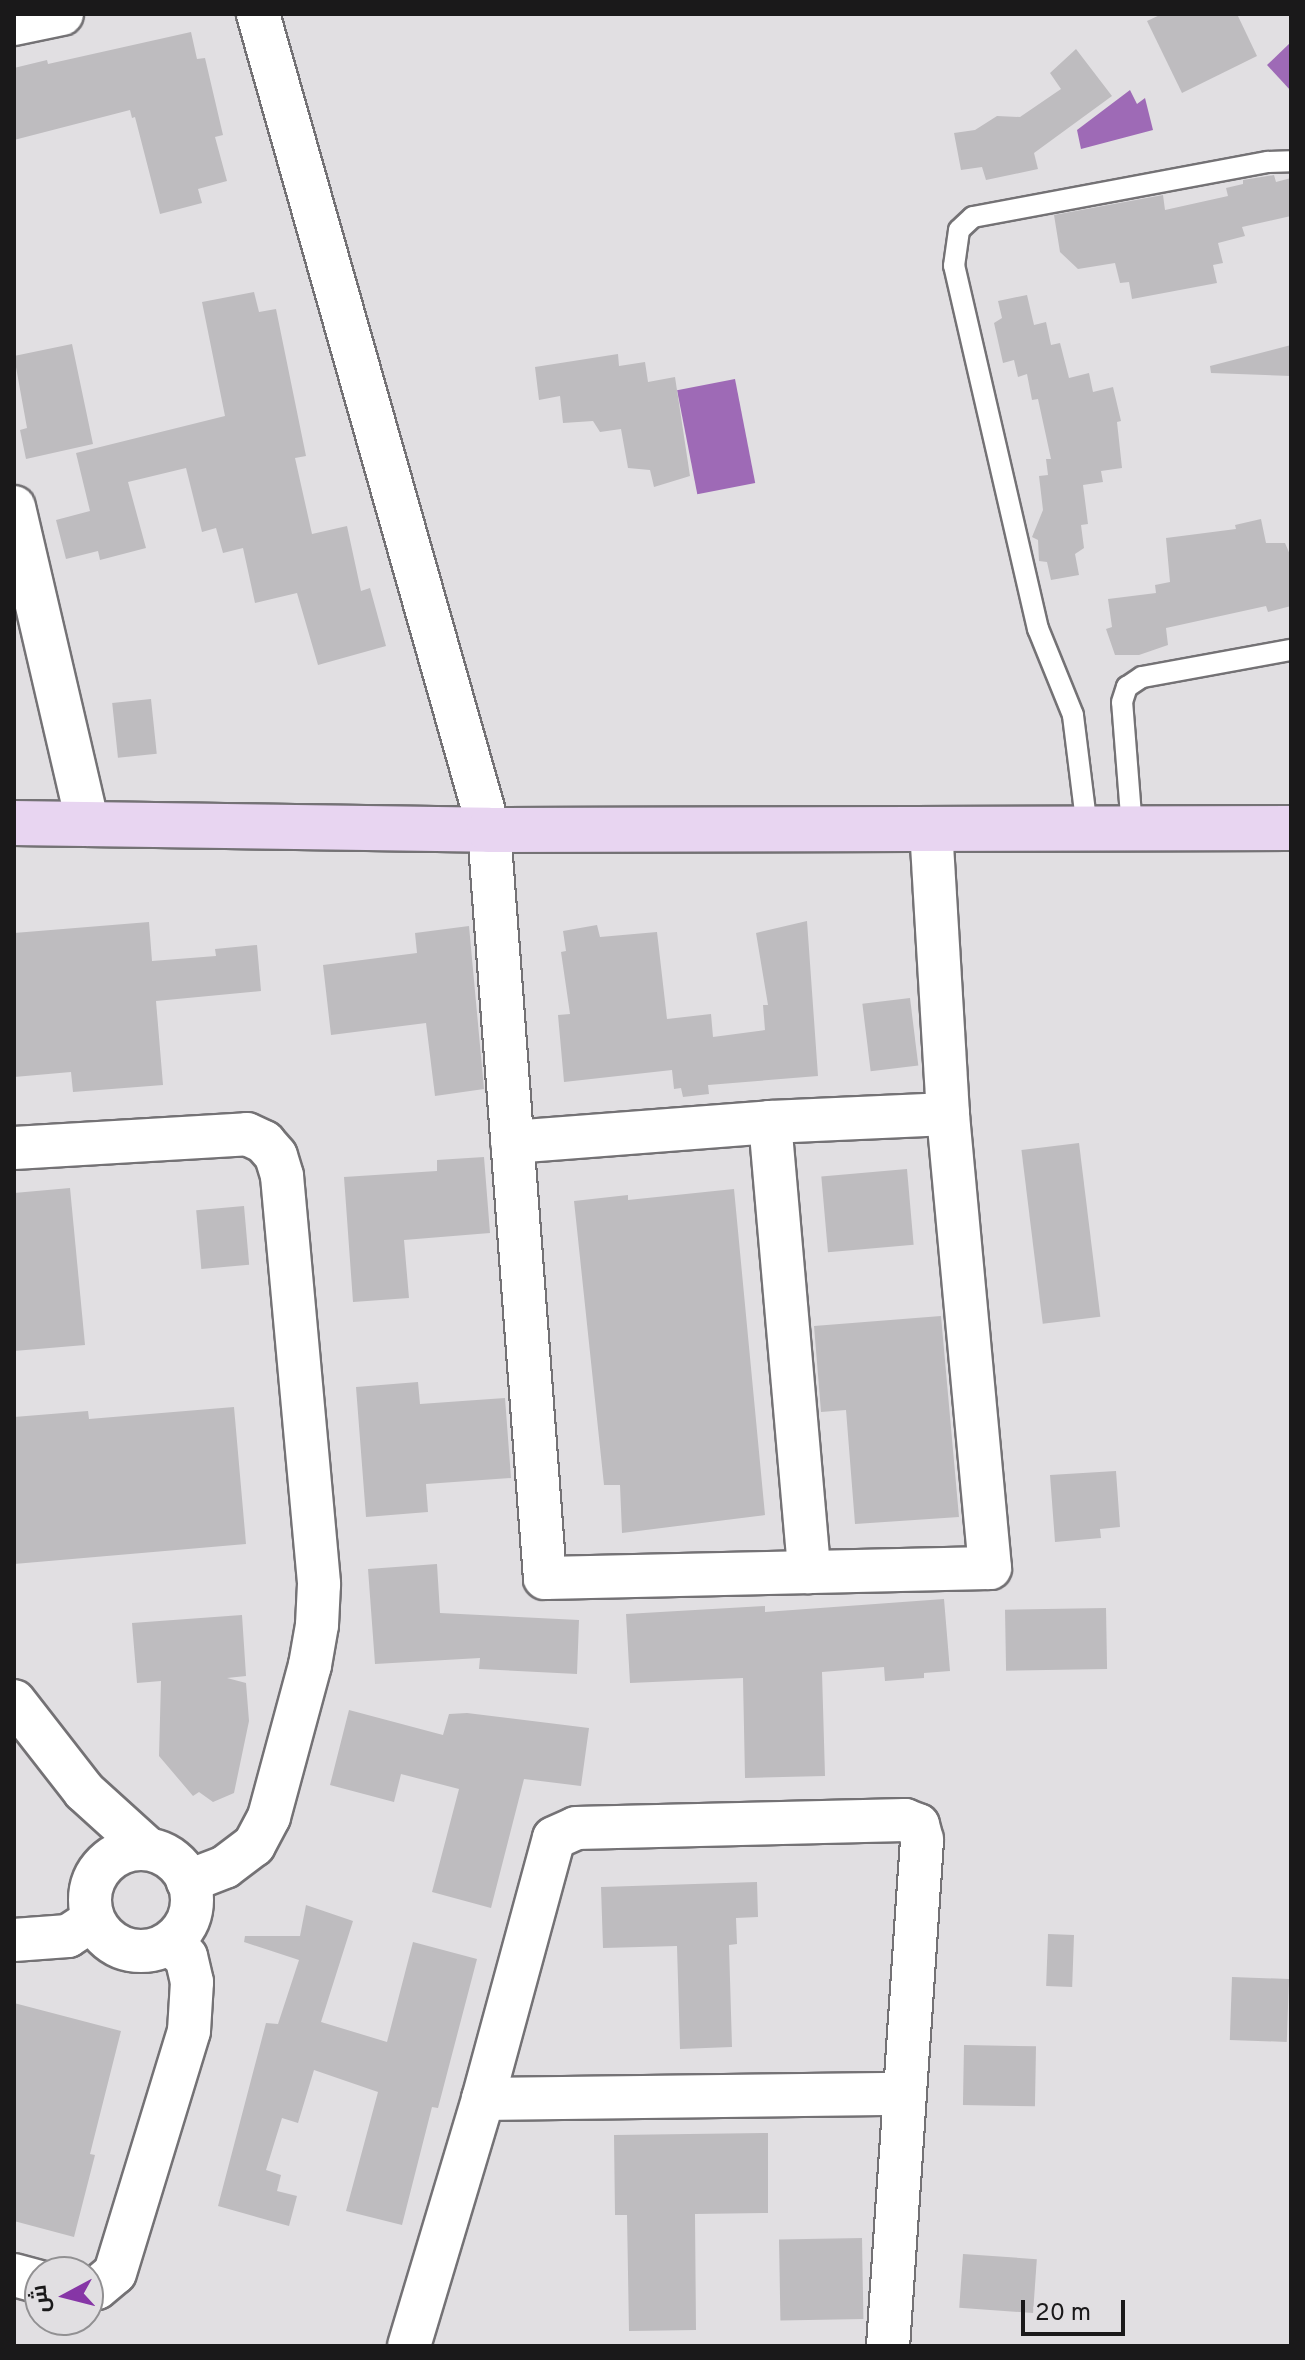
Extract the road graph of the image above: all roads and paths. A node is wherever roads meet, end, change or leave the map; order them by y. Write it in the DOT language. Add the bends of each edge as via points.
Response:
graph roads {
  1 [pos="62,14"];
  2 [pos="258,14"];
  3 [pos="14,24"];
  4 [pos="1291,161"];
  5 [pos="14,507"];
  6 [pos="1291,650"];
  7 [pos="14,823"];
  8 [pos="88,824"];
  9 [pos="1087,828"];
  10 [pos="1132,828"];
  11 [pos="1291,828"];
  12 [pos="931,829"];
  13 [pos="489,830"];
  14 [pos="948,1114"];
  15 [pos="770,1122"];
  16 [pos="512,1142"];
  17 [pos="14,1148"];
  18 [pos="809,1572"];
  19 [pos="14,1701"];
  20 [pos="148,1849"];
  21 [pos="188,1881"];
  22 [pos="93,1920"];
  23 [pos="14,1940"];
  24 [pos="168,1944"];
  25 [pos="903,2094"];
  26 [pos="483,2099"];
  27 [pos="104,2282"];
  28 [pos="409,2346"];
  29 [pos="888,2346"];
  1 -- 3 [label="street"];
  2 -- 13 [label="street"];
  4 -- 9 [label="lane" via="973,217 959,230 954,266 1038,629 1073,715"];
  5 -- 8 [label="street"];
  6 -- 10 [label="lane" via="1142,677 1127,687 1122,702"];
  7 -- 8 [label="street"];
  8 -- 13 [label="street"];
  9 -- 10 [label="street"];
  9 -- 12 [label="street"];
  10 -- 11 [label="street"];
  12 -- 13 [label="street"];
  12 -- 14 [label="street"];
  13 -- 16 [label="street"];
  14 -- 15 [label="street"];
  14 -- 18 [label="street" via="990,1568"];
  15 -- 16 [label="street"];
  15 -- 18 [label="street"];
  16 -- 18 [label="street" via="545,1578"];
  17 -- 21 [label="street" via="247,1134 276,1156 282,1176 319,1584 317,1625 269,1817 254,1845 225,1867"];
  19 -- 20 [label="street" via="84,1791"];
  20 -- 21 [label="street" via="172,1860"];
  20 -- 22 [label="street" via="113,1856 100,1869 91,1884"];
  21 -- 24 [label="street" via="190,1916"];
  22 -- 23 [label="street" via="68,1936"];
  22 -- 24 [label="street" via="116,1946 152,1951"];
  24 -- 27 [label="street" via="186,1957 192,1982 189,2031 115,2273"];
  25 -- 26 [label="street"];
  25 -- 26 [label="street" via="922,1840 918,1825 905,1820 576,1828 558,1834 549,1844"];
  25 -- 29 [label="street"];
  26 -- 28 [label="street"];
}
